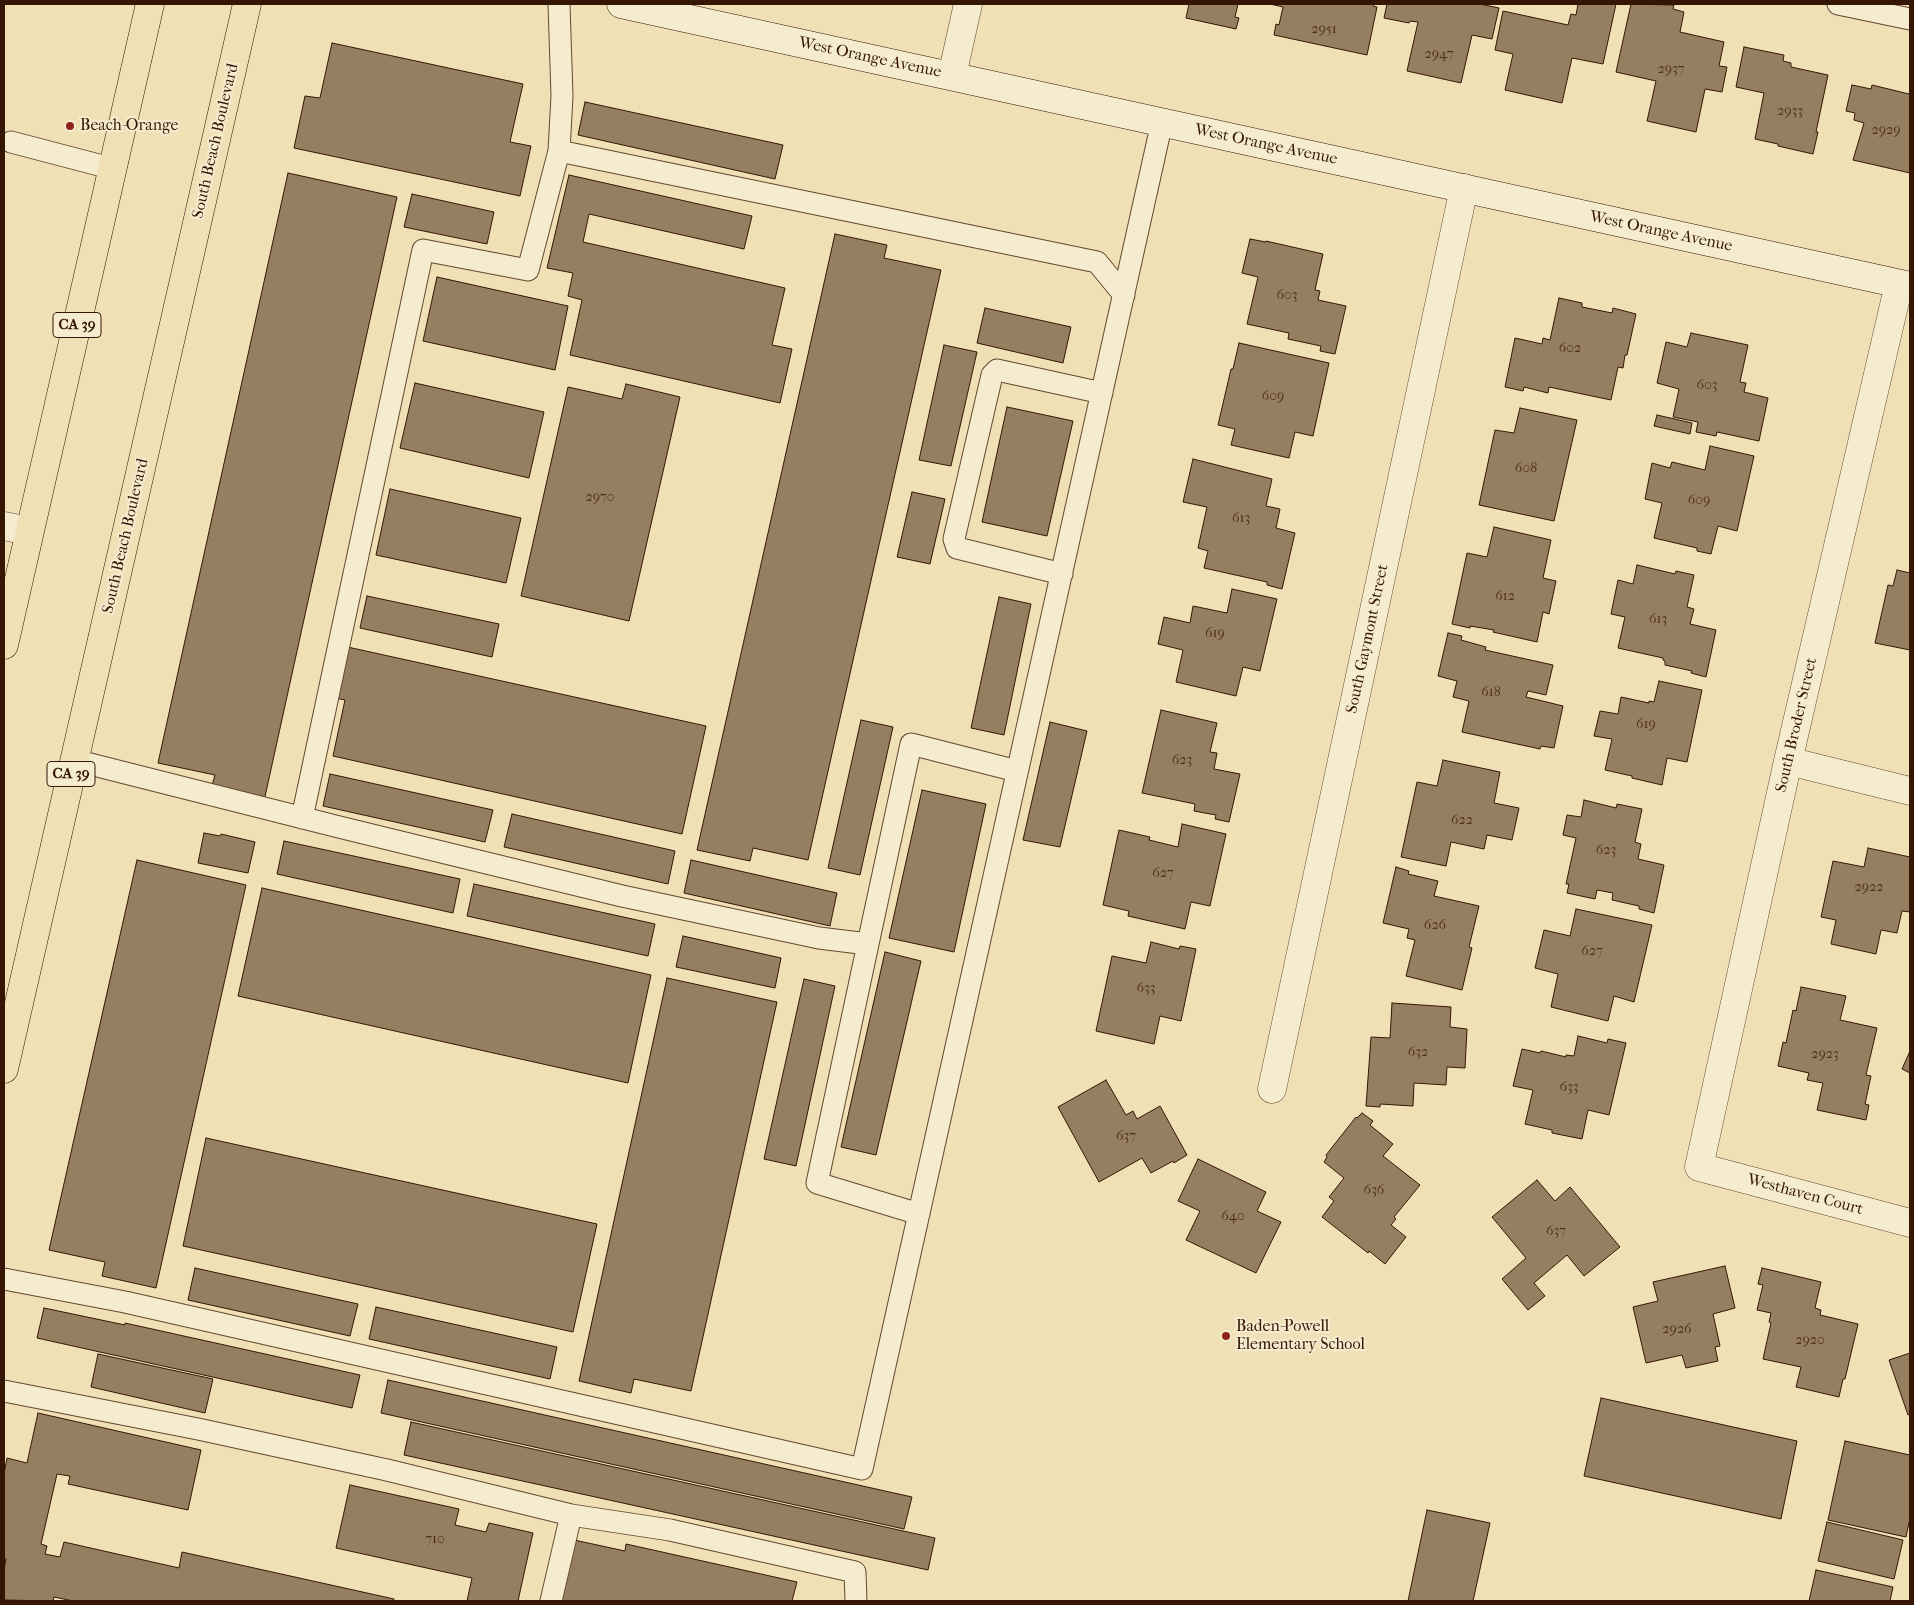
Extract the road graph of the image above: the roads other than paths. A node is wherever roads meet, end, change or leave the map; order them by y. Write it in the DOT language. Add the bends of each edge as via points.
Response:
graph roads {
  1 [pos="150,4"];
  2 [pos="247,4"];
  3 [pos="558,4"];
  4 [pos="621,4"];
  5 [pos="968,4"];
  6 [pos="1838,4"];
  7 [pos="1910,19"];
  8 [pos="952,76"];
  9 [pos="1162,122"];
  10 [pos="11,142"];
  11 [pos="559,151"];
  12 [pos="114,169"];
  13 [pos="1464,188"];
  14 [pos="1905,285"];
  15 [pos="1124,295"];
  16 [pos="1102,393"];
  17 [pos="16,528"];
  18 [pos="1062,574"];
  19 [pos="4,645"];
  20 [pos="74,760"];
  21 [pos="1788,761"];
  22 [pos="1018,771"];
  23 [pos="1910,791"];
  24 [pos="302,818"];
  25 [pos="868,944"];
  26 [pos="4,1069"];
  27 [pos="1272,1089"];
  28 [pos="1699,1167"];
  29 [pos="919,1214"];
  30 [pos="1910,1223"];
  31 [pos="4,1278"];
  32 [pos="4,1391"];
  33 [pos="571,1515"];
  34 [pos="551,1601"];
  35 [pos="856,1601"];
  1 -- 12 [label="main road, CA 39"];
  2 -- 20 [label="main road, South Beach Boulevard / CA 39"];
  3 -- 11 [label="lane" via="562,96"];
  4 -- 8 [label="street, West Orange Avenue"];
  5 -- 8 [label="street"];
  6 -- 7 [label="lane"];
  8 -- 9 [label="street, West Orange Avenue"];
  9 -- 13 [label="street, West Orange Avenue"];
  9 -- 15 [label="lane"];
  10 -- 12 [label="lane"];
  11 -- 15 [label="lane" via="1097,262"];
  11 -- 24 [label="lane" via="528,270 423,250"];
  12 -- 17 [label="main road, CA 39"];
  13 -- 14 [label="street, West Orange Avenue"];
  13 -- 27 [label="street, South Gaymont Street"];
  14 -- 21 [label="street, South Broder Street"];
  15 -- 16 [label="lane"];
  16 -- 18 [label="lane"];
  16 -- 18 [label="lane" via="997,370 992,375 954,539 957,548"];
  17 -- 19 [label="main road, CA 39"];
  18 -- 22 [label="lane"];
  20 -- 24 [label="lane"];
  20 -- 26 [label="main road, South Beach Boulevard / CA 39"];
  21 -- 23 [label="street"];
  21 -- 28 [label="street, South Broder Street"];
  22 -- 25 [label="lane" via="911,744"];
  22 -- 29 [label="lane"];
  24 -- 25 [label="lane" via="622,896 820,938"];
  25 -- 29 [label="lane" via="816,1183"];
  28 -- 30 [label="street, Westhaven Court"];
  29 -- 31 [label="lane" via="862,1469"];
  32 -- 33 [label="lane" via="387,1470"];
  33 -- 34 [label="lane"];
  33 -- 35 [label="lane" via="670,1530 855,1572"];
}
